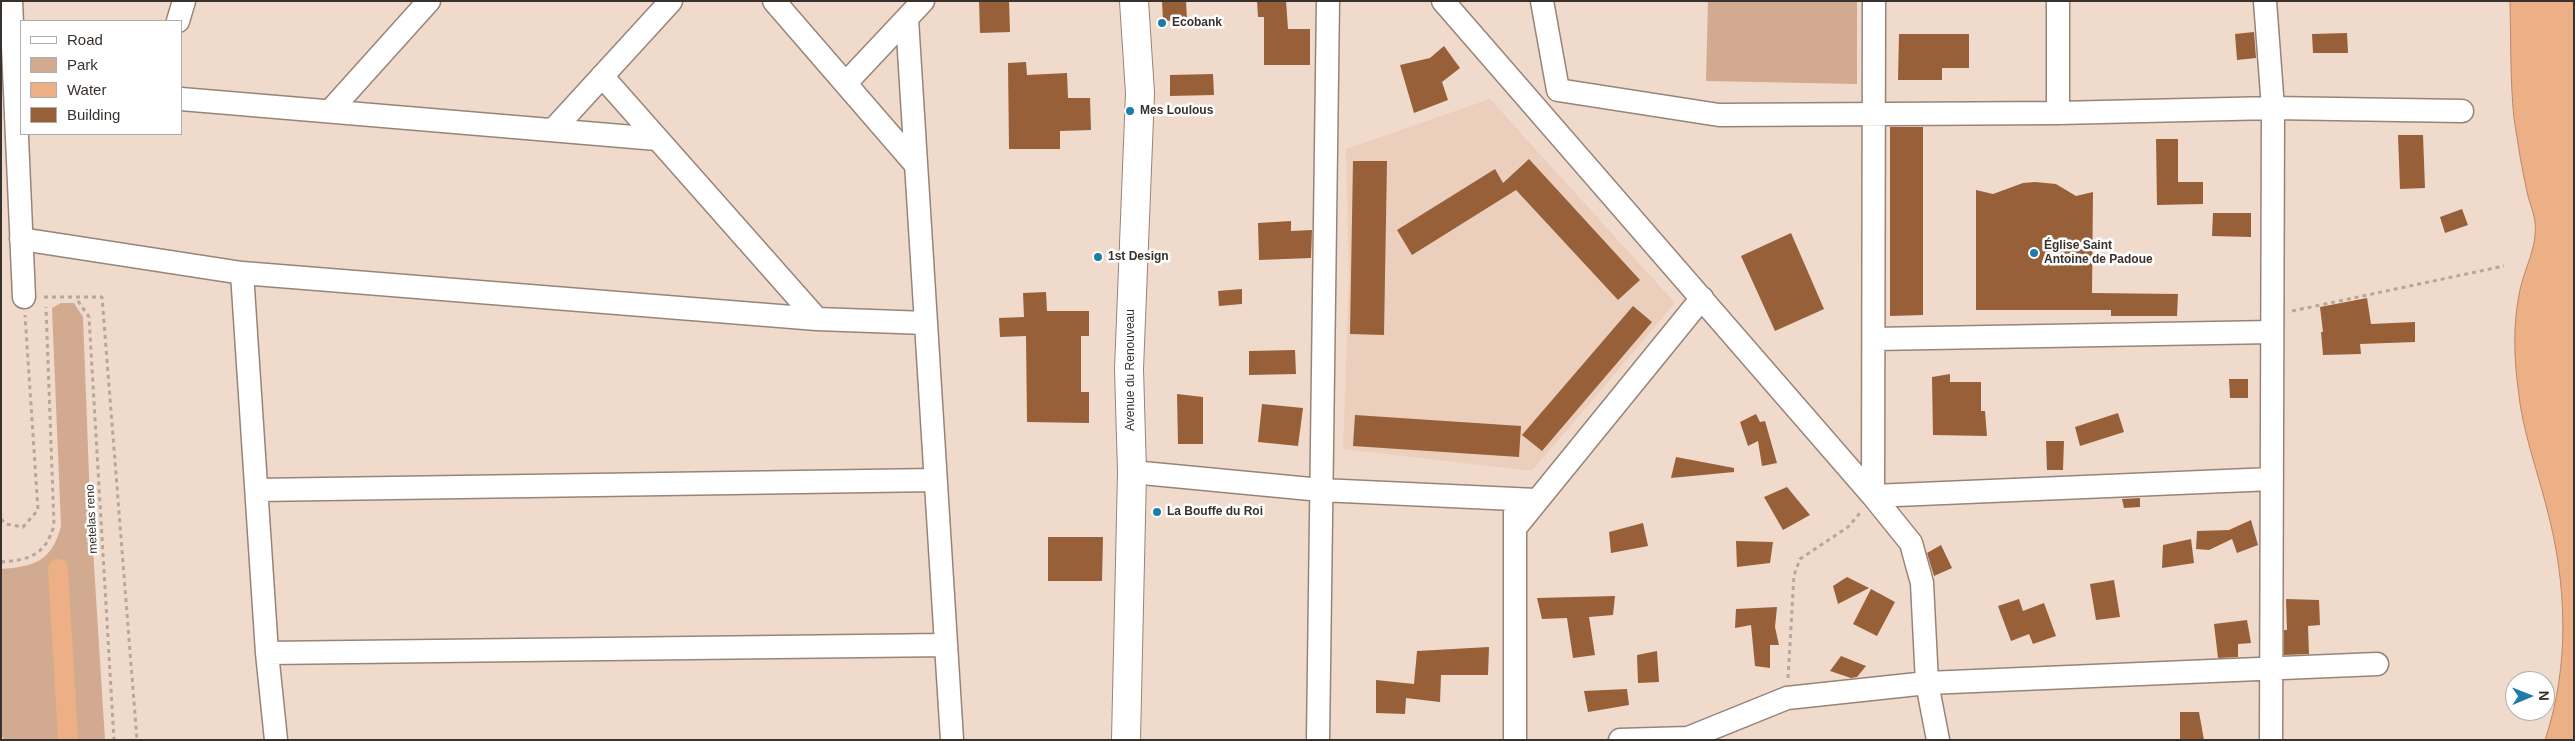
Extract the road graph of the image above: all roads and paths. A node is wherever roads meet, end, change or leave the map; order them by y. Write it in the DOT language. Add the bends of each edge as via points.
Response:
graph roads {
  1 [pos="12,1"];
  2 [pos="184,1"];
  3 [pos="429,1"];
  4 [pos="671,1"];
  5 [pos="774,1"];
  6 [pos="923,1"];
  7 [pos="1134,1"];
  8 [pos="1328,1"];
  9 [pos="1443,1"];
  10 [pos="1542,1"];
  11 [pos="1874,1"];
  12 [pos="2058,1"];
  13 [pos="2265,1"];
  14 [pos="907,19"];
  15 [pos="178,20"];
  16 [pos="602,76"];
  17 [pos="846,83"];
  18 [pos="18,84"];
  19 [pos="182,99"];
  20 [pos="2274,108"];
  21 [pos="330,111"];
  22 [pos="2462,111"];
  23 [pos="2058,112"];
  24 [pos="1874,113"];
  25 [pos="553,130"];
  26 [pos="657,139"];
  27 [pos="916,165"];
  28 [pos="21,239"];
  29 [pos="2504,266"];
  30 [pos="242,273"];
  31 [pos="24,297"];
  32 [pos="1702,298"];
  33 [pos="78,301"];
  34 [pos="46,308"];
  35 [pos="817,319"];
  36 [pos="926,323"];
  37 [pos="2272,323"];
  38 [pos="1874,339"];
  39 [pos="1132,472"];
  40 [pos="2272,479"];
  41 [pos="935,480"];
  42 [pos="257,490"];
  43 [pos="1321,490"];
  44 [pos="1874,496"];
  45 [pos="1526,499"];
  46 [pos="1,519"];
  47 [pos="1,562"];
  48 [pos="946,645"];
  49 [pos="267,653"];
  50 [pos="2377,664"];
  51 [pos="2271,668"];
  52 [pos="1927,683"];
  53 [pos="1786,698"];
  54 [pos="1688,739"];
  55 [pos="114,740"];
  56 [pos="137,740"];
  57 [pos="276,740"];
  58 [pos="952,740"];
  59 [pos="1126,740"];
  60 [pos="1318,740"];
  61 [pos="1515,740"];
  62 [pos="1620,740"];
  63 [pos="1938,740"];
  64 [pos="2271,740"];
  1 -- 18 [label="street"];
  2 -- 15 [label="street"];
  3 -- 21 [label="street"];
  4 -- 16 [label="street"];
  5 -- 17 [label="street"];
  6 -- 14 [label="street"];
  7 -- 39 [label="main road, Avenue du Renouveau" via="1140,93 1129,369"];
  8 -- 43 [label="street"];
  9 -- 32 [label="street"];
  10 -- 24 [label="street" via="1558,90 1719,115"];
  11 -- 24 [label="street"];
  12 -- 23 [label="street"];
  13 -- 20 [label="street"];
  14 -- 17 [label="street"];
  14 -- 27 [label="street"];
  16 -- 25 [label="street"];
  16 -- 26 [label="street"];
  17 -- 27 [label="street"];
  18 -- 28 [label="street"];
  19 -- 21 [label="street"];
  20 -- 22 [label="street"];
  20 -- 23 [label="street"];
  20 -- 37 [label="street"];
  21 -- 25 [label="street"];
  23 -- 24 [label="street"];
  24 -- 38 [label="street"];
  25 -- 26 [label="street"];
  26 -- 35 [label="street"];
  27 -- 36 [label="street"];
  28 -- 30 [label="street"];
  28 -- 31 [label="street"];
  29 -- 37 [label="path"];
  30 -- 35 [label="street"];
  30 -- 42 [label="street"];
  31 -- 46 [label="path" via="38,510 22,528 6,524"];
  31 -- 56 [label="path" via="102,297"];
  32 -- 44 [label="street"];
  32 -- 45 [label="street"];
  33 -- 55 [label="path, metelas reno" via="89,317"];
  34 -- 47 [label="path" via="54,525 50,538 36,555 24,561"];
  35 -- 36 [label="street"];
  36 -- 41 [label="street"];
  37 -- 38 [label="street"];
  37 -- 40 [label="street"];
  38 -- 44 [label="street"];
  39 -- 43 [label="street"];
  39 -- 59 [label="main road, Avenue du Renouveau"];
  40 -- 44 [label="street"];
  40 -- 51 [label="street"];
  41 -- 42 [label="street"];
  41 -- 48 [label="street"];
  42 -- 49 [label="street"];
  43 -- 45 [label="street"];
  43 -- 60 [label="street"];
  44 -- 52 [label="street" via="1911,543 1922,583"];
  44 -- 53 [label="path" via="1848,527 1800,559 1794,575"];
  45 -- 61 [label="street" via="1515,528"];
  48 -- 49 [label="street"];
  48 -- 58 [label="street"];
  49 -- 57 [label="street"];
  50 -- 51 [label="street"];
  51 -- 52 [label="street"];
  51 -- 64 [label="street"];
  52 -- 53 [label="street"];
  52 -- 63 [label="street"];
  53 -- 54 [label="street"];
  54 -- 62 [label="street"];
}
